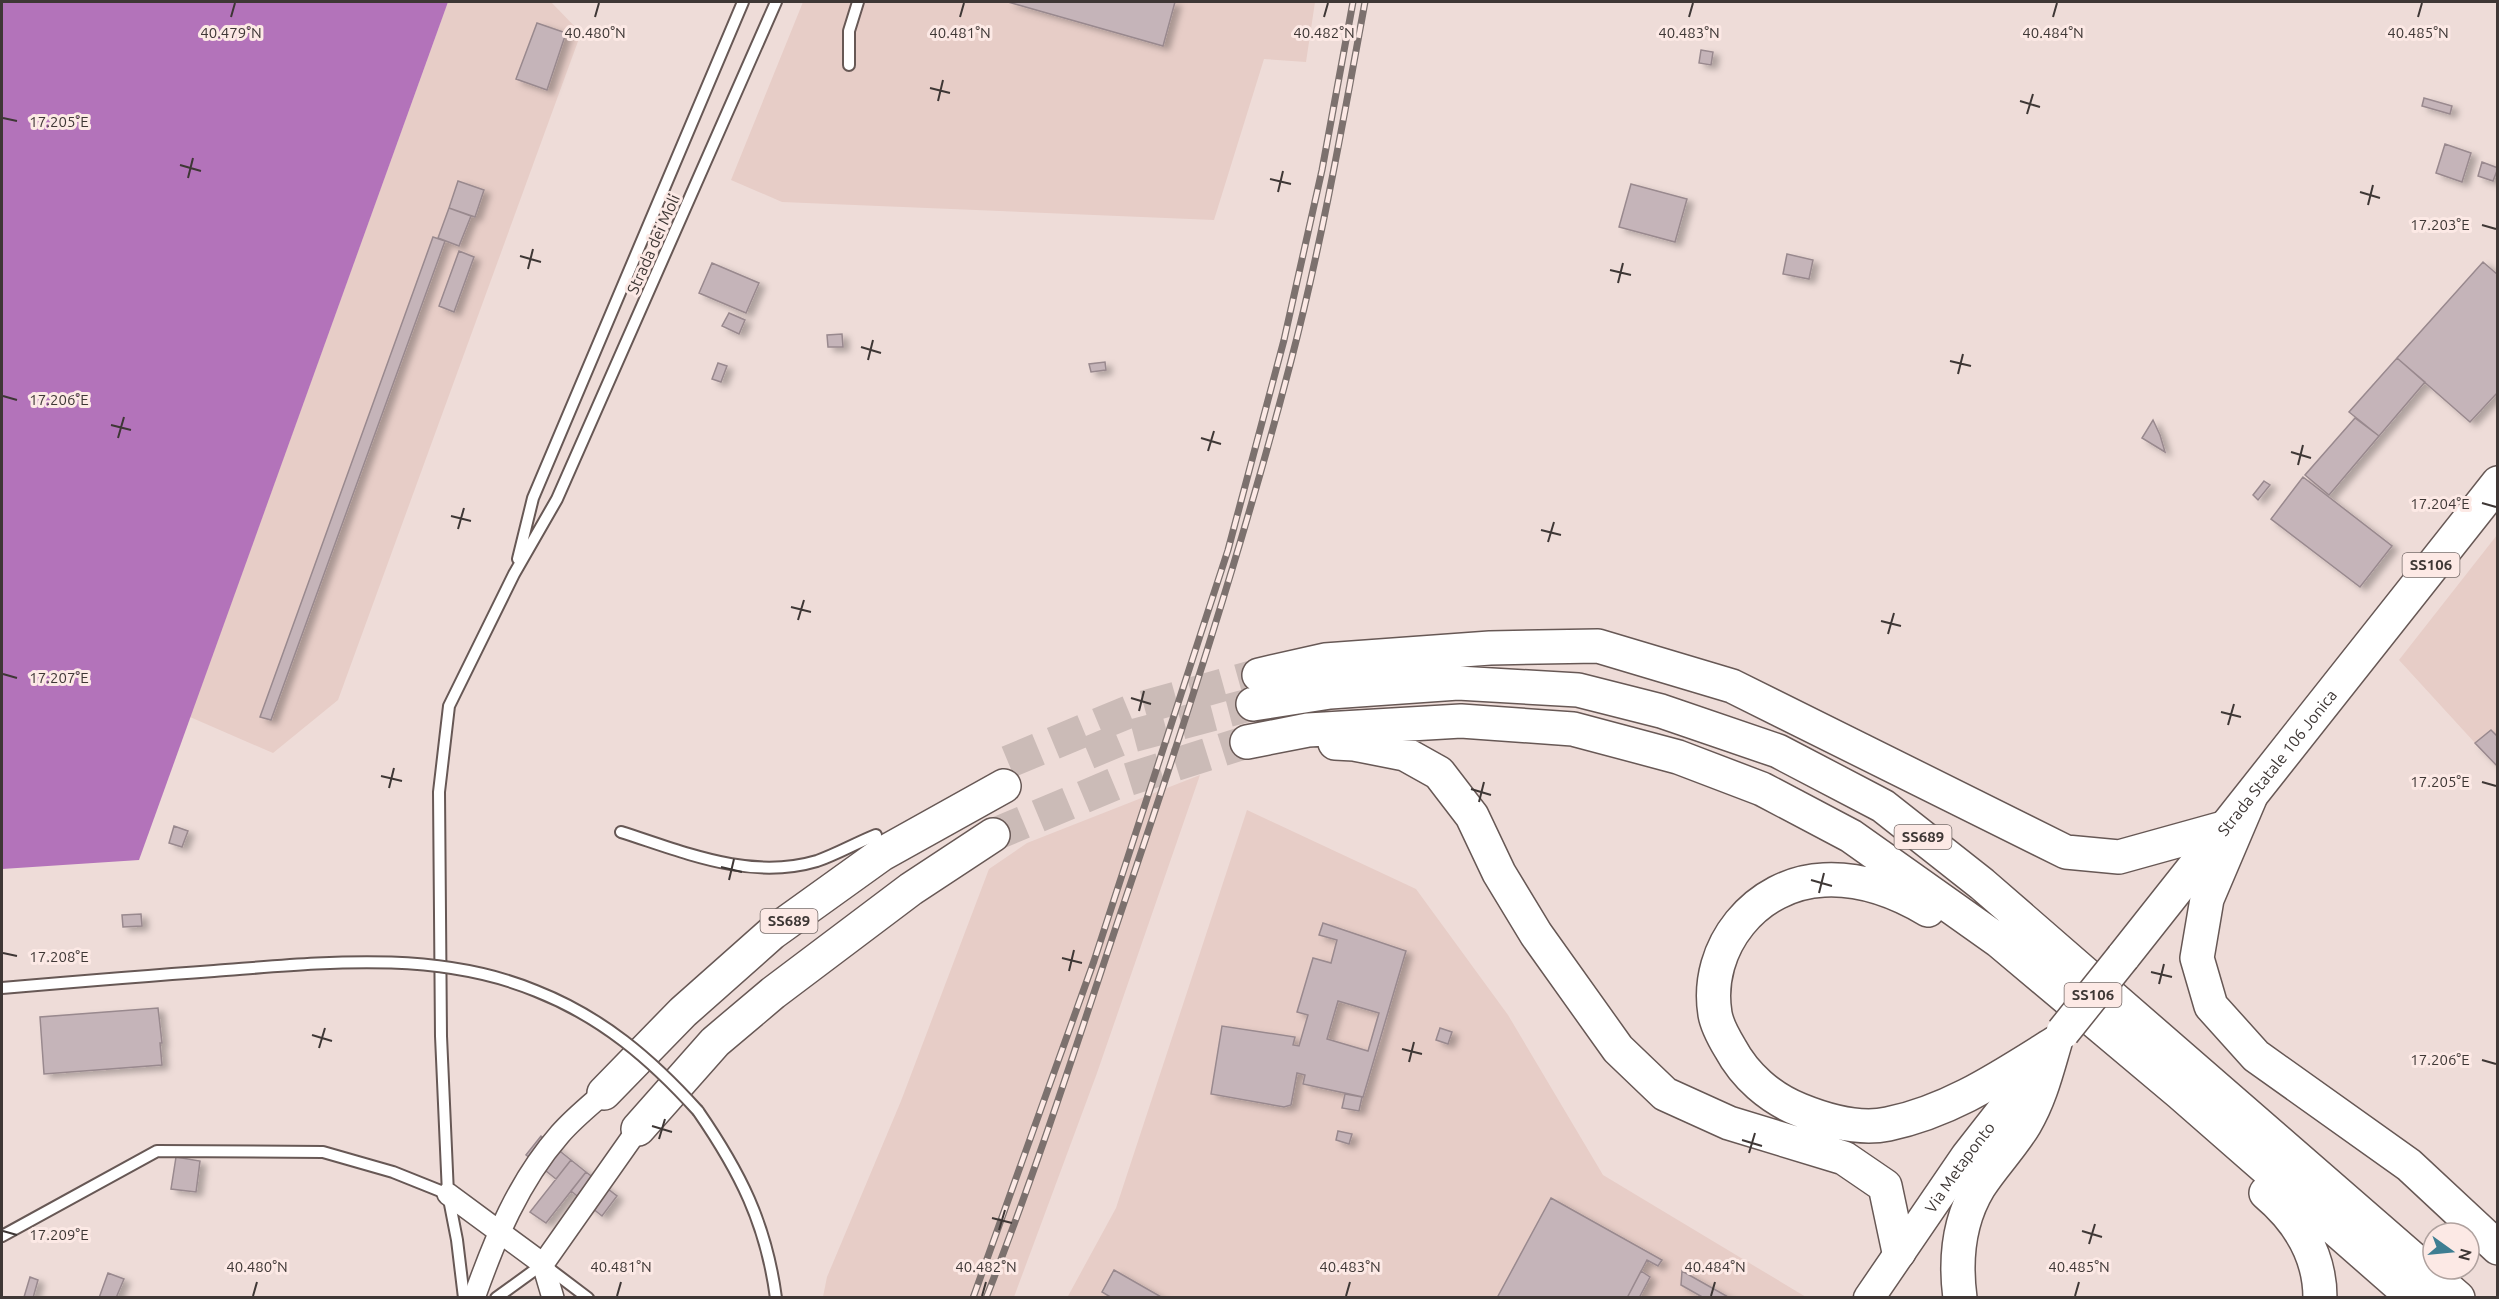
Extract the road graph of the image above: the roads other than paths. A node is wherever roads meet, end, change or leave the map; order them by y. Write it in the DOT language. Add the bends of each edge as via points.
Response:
graph roads {
  1 [pos="742,2"];
  2 [pos="776,2"];
  3 [pos="858,2"];
  4 [pos="849,65"];
  5 [pos="2498,483"];
  6 [pos="514,574"];
  7 [pos="2250,798"];
  8 [pos="2227,827"];
  9 [pos="621,832"];
  10 [pos="876,835"];
  11 [pos="993,835"];
  12 [pos="772,933"];
  13 [pos="1999,941"];
  14 [pos="2,988"];
  15 [pos="2059,1038"];
  16 [pos="604,1093"];
  17 [pos="2180,1093"];
  18 [pos="638,1129"];
  19 [pos="448,1194"];
  20 [pos="498,1231"];
  21 [pos="2,1236"];
  22 [pos="2498,1248"];
  23 [pos="1899,1252"];
  24 [pos="543,1264"];
  25 [pos="464,1298"];
  26 [pos="474,1298"];
  27 [pos="496,1298"];
  28 [pos="553,1298"];
  29 [pos="588,1298"];
  30 [pos="776,1298"];
  31 [pos="1869,1298"];
  32 [pos="1960,1298"];
  33 [pos="2320,1298"];
  34 [pos="2414,1298"];
  35 [pos="2458,1298"];
  1 -- 6 [label="lane" via="533,498"];
  2 -- 6 [label="lane, Strada dei Moli" via="557,499"];
  3 -- 4 [label="lane" via="849,31"];
  5 -- 7 [label="main road, Strada Statale 106 Jonica / SS106" via="2365,647"];
  6 -- 19 [label="lane" via="449,706 439,792 441,1035"];
  7 -- 8 [label="main road, Strada Statale 106 Jonica / SS106"];
  7 -- 22 [label="main road" via="2207,899 2197,958 2211,1006 2256,1056 2409,1165"];
  8 -- 15 [label="main road, Strada Statale 106 Jonica / SS106, bridge"];
  8 -- 35 [label="main road, SS689" via="2119,857 2066,852 1732,686 1598,646 1490,648 1325,660 1256,689 1330,692 1458,683 1578,690 1661,711 1778,751 1883,806 1982,884"];
  9 -- 10 [label="lane" via="702,858 759,870 816,861"];
  10 -- 12 [label="main road"];
  10 -- 12 [label="main road, SS689" via="1006,774 882,854"];
  11 -- 18 [label="main road, SS689" via="912,889 773,993 716,1042"];
  12 -- 16 [label="main road, SS689" via="682,1012"];
  13 -- 15 [label="main road" via="1952,924 1906,896 1879,887 1851,881 1798,884 1753,906 1737,925 1718,965 1715,1016 1736,1059 1772,1095 1813,1115 1867,1126 1906,1119 1973,1094"];
  13 -- 17 [label="main road, SS689"];
  13 -- 23 [label="main road, SS689" via="1851,836 1762,789 1678,757 1584,731 1461,721 1308,730 1247,742 1354,744 1405,754 1439,773 1472,816 1499,873 1536,934 1618,1048 1665,1094 1729,1123 1844,1158 1885,1186"];
  14 -- 30 [label="lane, bridge" via="296,964 374,962 475,972 534,990 590,1017 654,1064 698,1111 727,1154 763,1228"];
  15 -- 23 [label="main road, Via Metaponto" via="1966,1156"];
  15 -- 32 [label="main road" via="2030,1116 1979,1187 1967,1211 1958,1252"];
  16 -- 20 [label="street" via="560,1134 519,1192"];
  17 -- 33 [label="main road" via="2204,1137 2292,1218 2312,1251"];
  17 -- 34 [label="main road, SS689"];
  18 -- 24 [label="street"];
  19 -- 20 [label="street"];
  19 -- 21 [label="lane" via="393,1172 323,1152 157,1151"];
  19 -- 25 [label="lane"];
  20 -- 24 [label="street"];
  20 -- 26 [label="street"];
  23 -- 31 [label="main road, Via Metaponto"];
  24 -- 27 [label="lane"];
  24 -- 28 [label="street"];
  24 -- 29 [label="lane"];
}
